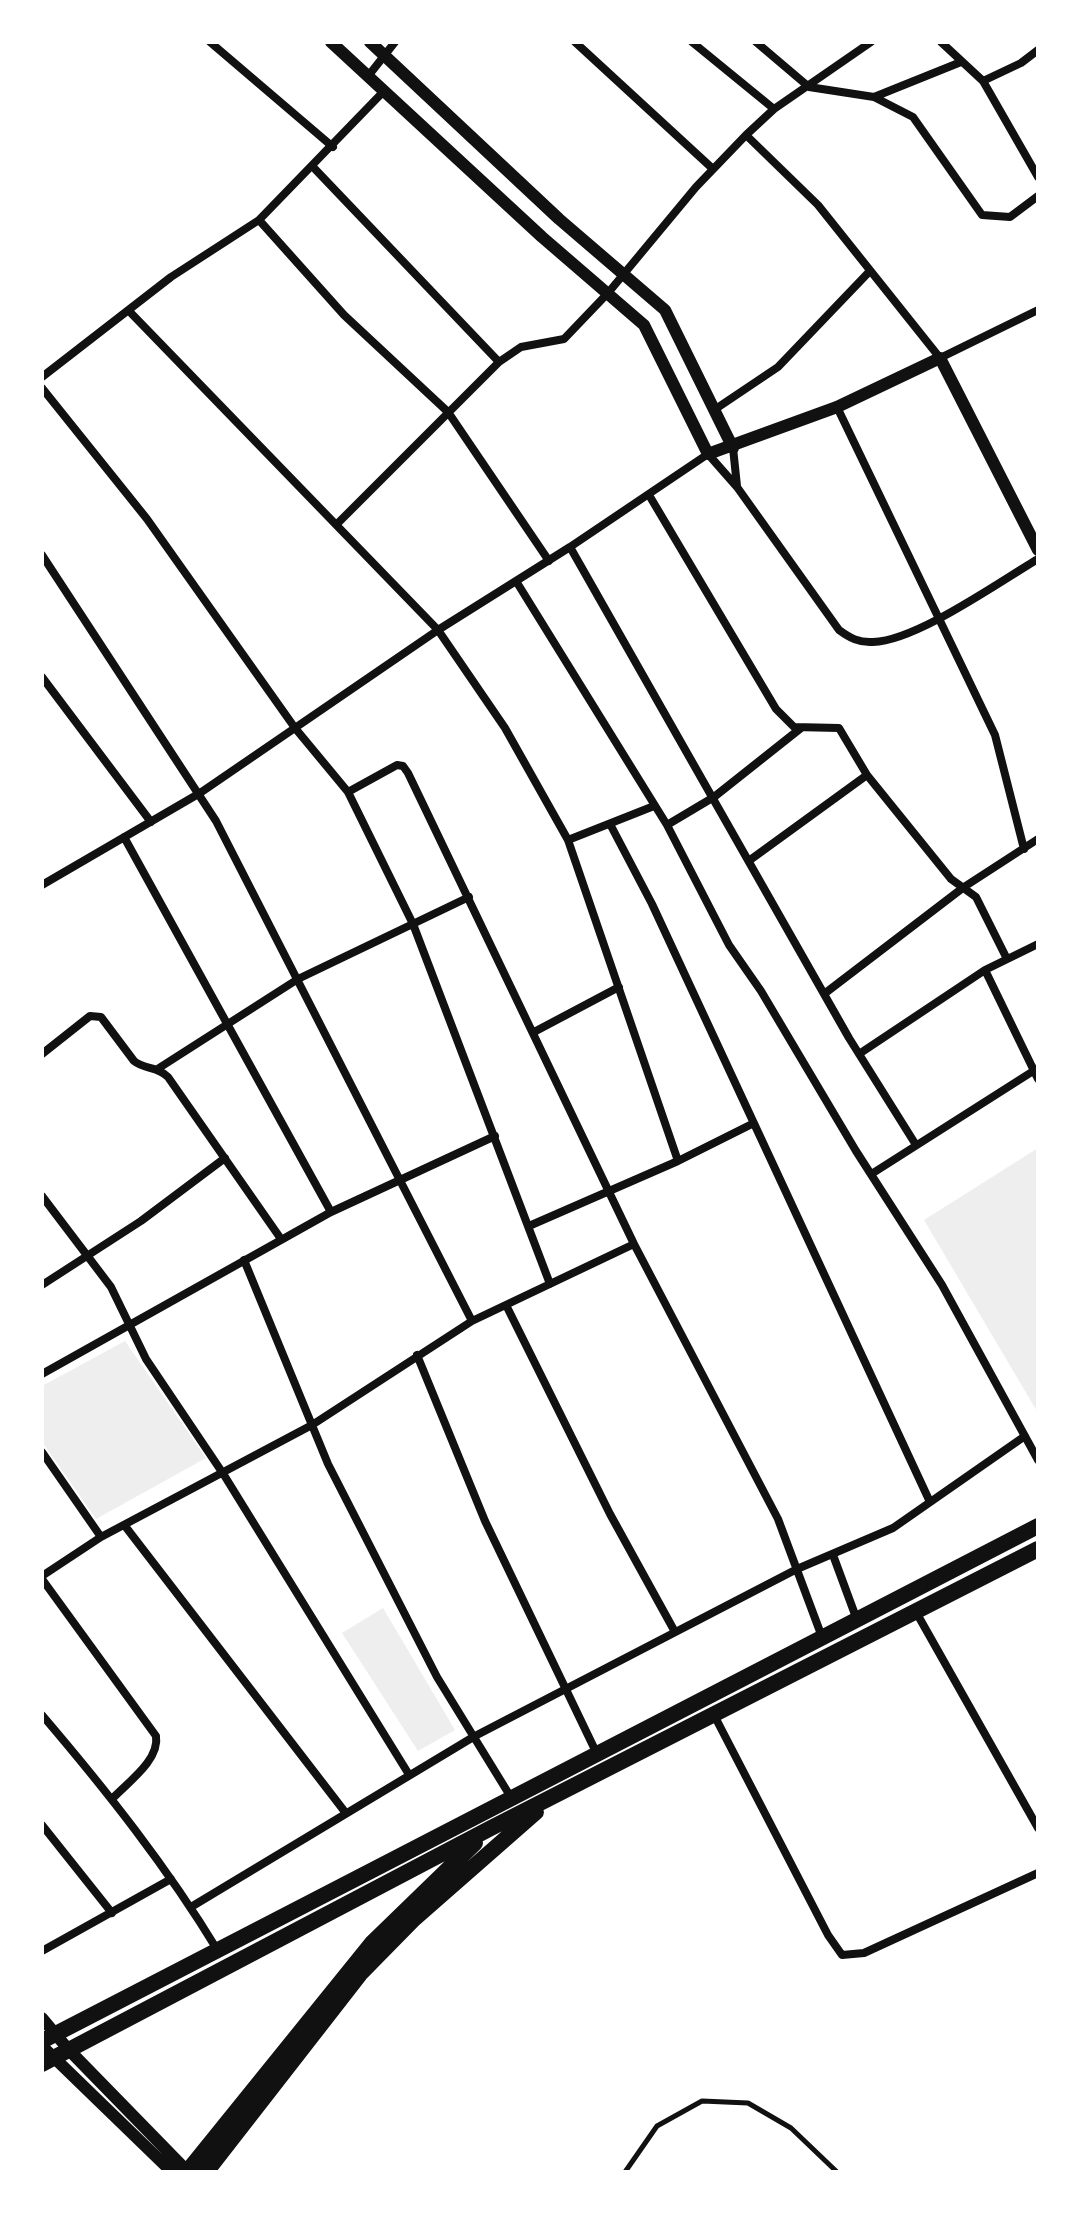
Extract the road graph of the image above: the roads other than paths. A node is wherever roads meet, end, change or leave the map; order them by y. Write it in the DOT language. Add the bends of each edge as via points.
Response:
graph roads {
  1 [pos="210,42"];
  2 [pos="331,42"];
  3 [pos="370,42"];
  4 [pos="395,42"];
  5 [pos="575,42"];
  6 [pos="692,42"];
  7 [pos="756,42"];
  8 [pos="871,42"];
  9 [pos="941,42"];
  10 [pos="1038,50"];
  11 [pos="385,55"];
  12 [pos="961,62"];
  13 [pos="369,75"];
  14 [pos="983,81"];
  15 [pos="809,87"];
  16 [pos="384,91"];
  17 [pos="874,97"];
  18 [pos="774,109"];
  19 [pos="746,135"];
  20 [pos="333,147"];
  21 [pos="314,168"];
  22 [pos="713,169"];
  23 [pos="1038,177"];
  24 [pos="1038,196"];
  25 [pos="259,220"];
  26 [pos="625,272"];
  27 [pos="868,273"];
  28 [pos="608,293"];
  29 [pos="1038,310"];
  30 [pos="129,311"];
  31 [pos="940,358"];
  32 [pos="499,362"];
  33 [pos="42,377"];
  34 [pos="42,388"];
  35 [pos="837,407"];
  36 [pos="714,410"];
  37 [pos="448,412"];
  38 [pos="733,448"];
  39 [pos="708,454"];
  40 [pos="737,487"];
  41 [pos="649,495"];
  42 [pos="337,524"];
  43 [pos="570,547"];
  44 [pos="1038,550"];
  45 [pos="42,555"];
  46 [pos="1038,559"];
  47 [pos="549,561"];
  48 [pos="516,581"];
  49 [pos="936,619"];
  50 [pos="438,630"];
  51 [pos="42,677"];
  52 [pos="295,728"];
  53 [pos="801,728"];
  54 [pos="867,775"];
  55 [pos="348,792"];
  56 [pos="200,793"];
  57 [pos="714,797"];
  58 [pos="654,806"];
  59 [pos="151,822"];
  60 [pos="610,824"];
  61 [pos="667,825"];
  62 [pos="124,837"];
  63 [pos="1038,839"];
  64 [pos="568,840"];
  65 [pos="1024,849"];
  66 [pos="750,860"];
  67 [pos="42,885"];
  68 [pos="964,887"];
  69 [pos="469,897"];
  70 [pos="413,924"];
  71 [pos="1038,944"];
  72 [pos="1007,959"];
  73 [pos="985,970"];
  74 [pos="298,979"];
  75 [pos="619,987"];
  76 [pos="824,994"];
  77 [pos="228,1024"];
  78 [pos="534,1032"];
  79 [pos="42,1054"];
  80 [pos="859,1054"];
  81 [pos="159,1068"];
  82 [pos="1036,1073"];
  83 [pos="752,1124"];
  84 [pos="495,1136"];
  85 [pos="916,1145"];
  86 [pos="225,1158"];
  87 [pos="678,1161"];
  88 [pos="873,1173"];
  89 [pos="401,1180"];
  90 [pos="608,1191"];
  91 [pos="42,1196"];
  92 [pos="331,1212"];
  93 [pos="529,1226"];
  94 [pos="281,1239"];
  95 [pos="634,1244"];
  96 [pos="88,1254"];
  97 [pos="244,1260"];
  98 [pos="550,1284"];
  99 [pos="42,1285"];
  100 [pos="506,1305"];
  101 [pos="472,1321"];
  102 [pos="129,1326"];
  103 [pos="417,1355"];
  104 [pos="42,1374"];
  105 [pos="312,1425"];
  106 [pos="1025,1436"];
  107 [pos="42,1452"];
  108 [pos="1038,1460"];
  109 [pos="224,1475"];
  110 [pos="930,1502"];
  111 [pos="125,1526"];
  112 [pos="1038,1526"];
  113 [pos="101,1537"];
  114 [pos="1038,1549"];
  115 [pos="833,1555"];
  116 [pos="797,1569"];
  117 [pos="42,1578"];
  118 [pos="916,1612"];
  119 [pos="857,1620"];
  120 [pos="675,1632"];
  121 [pos="822,1638"];
  122 [pos="566,1687"];
  123 [pos="42,1715"];
  124 [pos="714,1715"];
  125 [pos="475,1736"];
  126 [pos="598,1754"];
  127 [pos="408,1773"];
  128 [pos="532,1789"];
  129 [pos="554,1797"];
  130 [pos="112,1799"];
  131 [pos="512,1799"];
  132 [pos="345,1812"];
  133 [pos="42,1825"];
  134 [pos="491,1828"];
  135 [pos="1038,1828"];
  136 [pos="1038,1873"];
  137 [pos="171,1879"];
  138 [pos="191,1907"];
  139 [pos="112,1913"];
  140 [pos="42,1951"];
  141 [pos="218,1951"];
  142 [pos="42,2018"];
  143 [pos="50,2049"];
  144 [pos="172,2172"];
  145 [pos="188,2172"];
  146 [pos="206,2172"];
  147 [pos="625,2172"];
  148 [pos="837,2172"];
  1 -- 20 [label="street"];
  2 -- 13 [label="street"];
  3 -- 11 [label="street"];
  4 -- 11 [label="street"];
  5 -- 22 [label="street"];
  6 -- 18 [label="street"];
  7 -- 15 [label="street"];
  8 -- 15 [label="street"];
  9 -- 12 [label="street"];
  10 -- 14 [label="street"];
  11 -- 13 [label="street"];
  11 -- 26 [label="street" via="559,219"];
  12 -- 14 [label="street"];
  12 -- 17 [label="street"];
  13 -- 16 [label="street"];
  14 -- 23 [label="street"];
  15 -- 17 [label="street"];
  15 -- 18 [label="street"];
  16 -- 20 [label="street"];
  16 -- 28 [label="street"];
  17 -- 24 [label="street" via="913,117 982,215 1010,217"];
  18 -- 19 [label="street"];
  19 -- 22 [label="street"];
  19 -- 27 [label="street" via="818,205"];
  20 -- 21 [label="street"];
  21 -- 25 [label="street"];
  21 -- 32 [label="street"];
  22 -- 26 [label="street"];
  25 -- 30 [label="street" via="216,245"];
  25 -- 37 [label="street" via="344,315"];
  26 -- 28 [label="street"];
  26 -- 36 [label="street" via="665,310"];
  27 -- 31 [label="street"];
  27 -- 36 [label="street" via="778,367"];
  28 -- 32 [label="street" via="564,339 521,347"];
  28 -- 39 [label="street" via="644,325"];
  29 -- 31 [label="street"];
  30 -- 33 [label="street"];
  30 -- 42 [label="street"];
  31 -- 35 [label="street"];
  31 -- 44 [label="street"];
  32 -- 37 [label="street"];
  34 -- 52 [label="street" via="147,519"];
  35 -- 38 [label="street"];
  35 -- 49 [label="street"];
  36 -- 38 [label="street"];
  37 -- 42 [label="street"];
  37 -- 47 [label="street"];
  38 -- 39 [label="street"];
  38 -- 40 [label="street"];
  39 -- 40 [label="street"];
  39 -- 41 [label="street"];
  40 -- 49 [label="street" via="849,637 886,641"];
  41 -- 43 [label="street"];
  41 -- 53 [label="street" via="776,709 785,721"];
  42 -- 50 [label="street"];
  43 -- 47 [label="street"];
  43 -- 57 [label="street"];
  45 -- 56 [label="street"];
  46 -- 49 [label="street"];
  47 -- 48 [label="street"];
  48 -- 50 [label="street"];
  48 -- 58 [label="street"];
  49 -- 65 [label="street" via="995,735"];
  50 -- 52 [label="street"];
  50 -- 64 [label="street" via="513,741"];
  51 -- 59 [label="street"];
  52 -- 55 [label="street"];
  52 -- 56 [label="street"];
  53 -- 54 [label="street" via="839,728"];
  53 -- 57 [label="street"];
  54 -- 66 [label="street"];
  54 -- 68 [label="street" via="951,879"];
  55 -- 69 [label="street" via="403,766"];
  55 -- 70 [label="street"];
  56 -- 59 [label="street"];
  56 -- 74 [label="street"];
  57 -- 61 [label="street"];
  57 -- 66 [label="street"];
  58 -- 60 [label="street"];
  58 -- 61 [label="street"];
  59 -- 62 [label="street"];
  60 -- 64 [label="street"];
  60 -- 83 [label="street"];
  61 -- 88 [label="street" via="729,945"];
  62 -- 67 [label="street"];
  62 -- 77 [label="street"];
  63 -- 65 [label="street"];
  64 -- 75 [label="street"];
  65 -- 68 [label="street"];
  66 -- 76 [label="street"];
  68 -- 72 [label="street" via="976,897"];
  68 -- 76 [label="street"];
  69 -- 70 [label="street"];
  69 -- 78 [label="street"];
  70 -- 74 [label="street"];
  70 -- 84 [label="street"];
  71 -- 72 [label="street"];
  72 -- 73 [label="street"];
  73 -- 80 [label="street"];
  73 -- 82 [label="street"];
  74 -- 77 [label="street"];
  74 -- 89 [label="street"];
  75 -- 78 [label="street"];
  75 -- 87 [label="street"];
  76 -- 80 [label="street"];
  77 -- 81 [label="street"];
  77 -- 92 [label="street"];
  78 -- 90 [label="street"];
  79 -- 81 [label="street" via="96,1015 134,1061"];
  80 -- 85 [label="street"];
  81 -- 86 [label="street"];
  82 -- 85 [label="street"];
  83 -- 87 [label="street"];
  83 -- 110 [label="street"];
  84 -- 89 [label="street"];
  84 -- 93 [label="street"];
  85 -- 88 [label="street"];
  86 -- 94 [label="street"];
  86 -- 96 [label="street"];
  87 -- 90 [label="street"];
  88 -- 106 [label="street"];
  89 -- 92 [label="street"];
  89 -- 101 [label="street"];
  90 -- 93 [label="street"];
  90 -- 95 [label="street"];
  91 -- 96 [label="street"];
  92 -- 94 [label="street"];
  93 -- 98 [label="street"];
  94 -- 97 [label="street"];
  95 -- 98 [label="street"];
  95 -- 116 [label="street" via="778,1519"];
  96 -- 99 [label="street"];
  96 -- 102 [label="street"];
  97 -- 102 [label="street"];
  97 -- 105 [label="street"];
  98 -- 100 [label="street"];
  100 -- 101 [label="street"];
  100 -- 120 [label="street"];
  101 -- 103 [label="street"];
  102 -- 104 [label="street"];
  102 -- 109 [label="street"];
  103 -- 105 [label="street"];
  103 -- 122 [label="street" via="485,1521"];
  105 -- 109 [label="street"];
  105 -- 125 [label="street" via="437,1677"];
  106 -- 108 [label="street"];
  106 -- 110 [label="street"];
  107 -- 113 [label="street"];
  109 -- 111 [label="street"];
  109 -- 127 [label="street"];
  110 -- 115 [label="street" via="893,1528"];
  111 -- 113 [label="street"];
  111 -- 132 [label="street"];
  112 -- 119 [label="main road"];
  113 -- 117 [label="street"];
  114 -- 118 [label="main road"];
  115 -- 116 [label="street"];
  115 -- 119 [label="street"];
  116 -- 120 [label="street"];
  116 -- 121 [label="street"];
  117 -- 130 [label="street" via="156,1736 151,1758"];
  118 -- 124 [label="main road"];
  118 -- 135 [label="street"];
  119 -- 121 [label="main road"];
  120 -- 122 [label="street"];
  121 -- 126 [label="main road"];
  122 -- 125 [label="street"];
  122 -- 126 [label="street"];
  123 -- 130 [label="street"];
  124 -- 129 [label="main road"];
  124 -- 136 [label="street" via="842,1955 864,1953"];
  125 -- 127 [label="street"];
  125 -- 131 [label="street"];
  126 -- 128 [label="main road"];
  127 -- 132 [label="street"];
  128 -- 131 [label="main road"];
  128 -- 134 [label="main road"];
  129 -- 134 [label="main road"];
  129 -- 146 [label="main road" via="414,1919 360,1974"];
  130 -- 137 [label="street"];
  131 -- 141 [label="main road"];
  132 -- 138 [label="street"];
  133 -- 139 [label="street"];
  134 -- 143 [label="main road" via="279,1942"];
  134 -- 145 [label="main road" via="372,1943"];
  137 -- 138 [label="street"];
  137 -- 139 [label="street"];
  138 -- 141 [label="street"];
  139 -- 140 [label="street"];
  141 -- 143 [label="main road"];
  142 -- 143 [label="street"];
  143 -- 144 [label="street"];
  143 -- 145 [label="street"];
  147 -- 148 [label="lane" via="657,2126 702,2101 748,2103 791,2128"];
}
